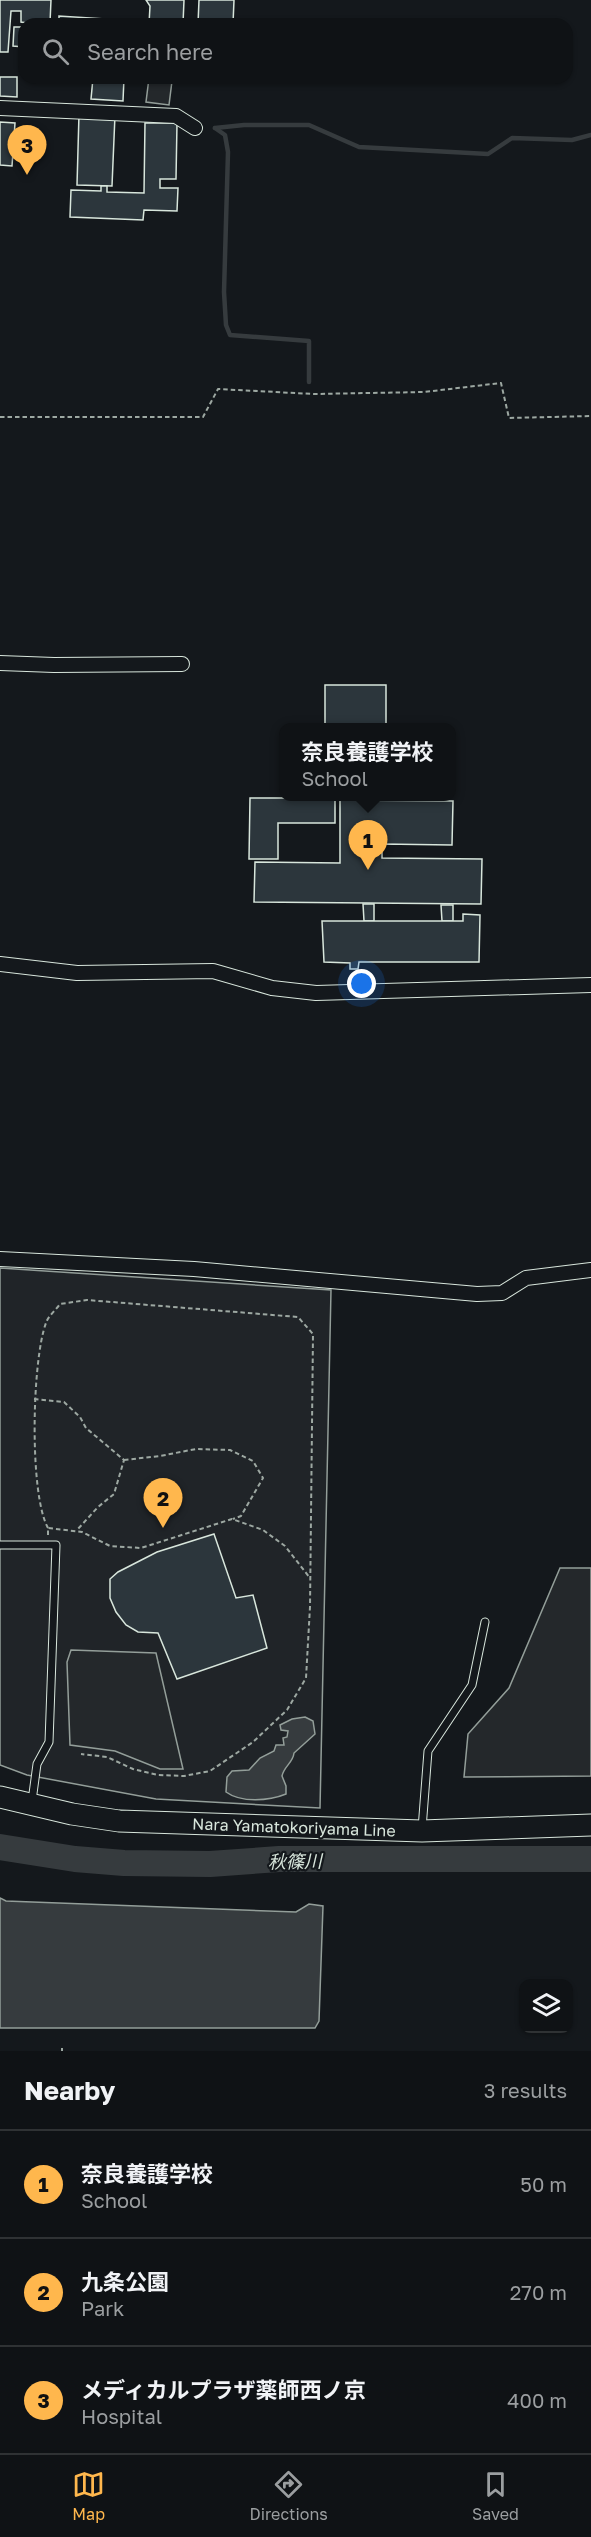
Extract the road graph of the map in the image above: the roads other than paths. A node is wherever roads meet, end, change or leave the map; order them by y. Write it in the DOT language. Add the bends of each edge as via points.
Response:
graph roads {
  1 [pos="0,108"];
  2 [pos="195,128"];
  3 [pos="0,663"];
  4 [pos="182,664"];
  5 [pos="0,964"];
  6 [pos="591,985"];
  7 [pos="0,1258"];
  8 [pos="591,1270"];
  9 [pos="0,1545"];
  10 [pos="485,1622"];
  11 [pos="0,1797"];
  12 [pos="32,1806"];
  13 [pos="591,1825"];
  14 [pos="422,1831"];
  1 -- 2 [label="street" via="176,116"];
  3 -- 4 [label="street"];
  5 -- 6 [label="street" via="77,973 213,971 272,988 316,993"];
  7 -- 8 [label="street" via="194,1269 477,1294 502,1293 526,1278"];
  9 -- 12 [label="lane" via="56,1545 49,1742 36,1764"];
  10 -- 14 [label="lane" via="472,1685 429,1750"];
  11 -- 12 [label="main road, Nara Yamatokoriyama Line"];
  12 -- 14 [label="main road, Nara Yamatokoriyama Line" via="119,1821"];
  13 -- 14 [label="main road, Nara Yamatokoriyama Line"];
}
